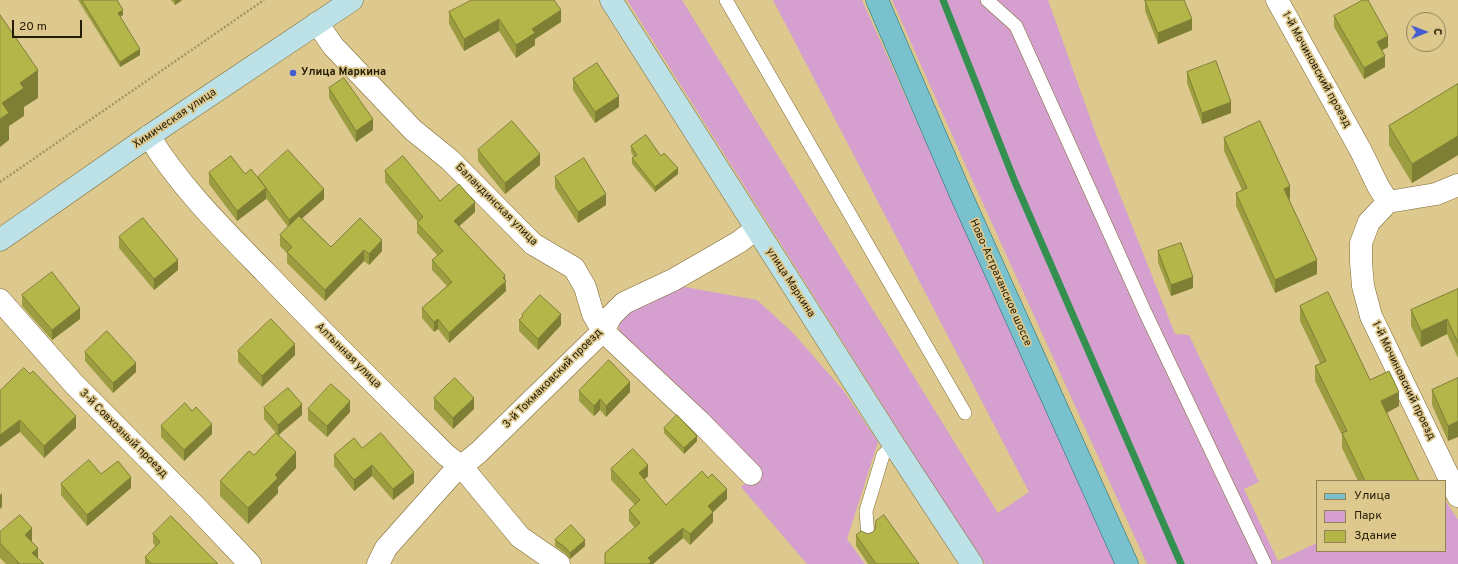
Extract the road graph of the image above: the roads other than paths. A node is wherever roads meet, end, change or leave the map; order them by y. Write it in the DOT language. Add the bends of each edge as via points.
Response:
graph roads {
  1 [pos="352,0"];
  2 [pos="611,0"];
  3 [pos="726,0"];
  4 [pos="876,0"];
  5 [pos="987,0"];
  6 [pos="1277,0"];
  7 [pos="317,23"];
  8 [pos="149,136"];
  9 [pos="1458,185"];
  10 [pos="1388,202"];
  11 [pos="756,229"];
  12 [pos="0,240"];
  13 [pos="0,300"];
  14 [pos="603,331"];
  15 [pos="965,413"];
  16 [pos="894,445"];
  17 [pos="462,467"];
  18 [pos="751,474"];
  19 [pos="1458,496"];
  20 [pos="868,537"];
  21 [pos="250,564"];
  22 [pos="378,564"];
  23 [pos="559,564"];
  24 [pos="972,564"];
  25 [pos="1127,564"];
  26 [pos="1266,564"];
  1 -- 7 [label="street, Химическая улица"];
  2 -- 11 [label="street, улица Маркина"];
  3 -- 15 [label="lane"];
  4 -- 25 [label="main road, Ново-Астраханское шоссе"];
  5 -- 26 [label="lane" via="1016,26 1145,312"];
  6 -- 10 [label="street, 1-й Мочиновский проезд"];
  7 -- 8 [label="street, Химическая улица"];
  7 -- 14 [label="street, Баландинская улица" via="333,46 413,130 450,160 533,244 574,268 585,287 593,314"];
  8 -- 12 [label="street, Химическая улица"];
  8 -- 17 [label="street, Алтынная улица" via="164,160 222,227 292,301 446,455"];
  9 -- 10 [label="street" via="1436,194"];
  10 -- 19 [label="street, 1-й Мочиновский проезд" via="1369,222 1361,243 1363,286 1371,316"];
  11 -- 14 [label="street, 3-й Токмаковский проезд" via="739,242 673,280 624,303 611,316"];
  11 -- 16 [label="street, улица Маркина"];
  13 -- 21 [label="street, 3-й Совхозный проезд" via="74,384"];
  14 -- 17 [label="street, 3-й Токмаковский проезд"];
  14 -- 18 [label="street, Баландинская улица"];
  16 -- 20 [label="lane" via="883,455 866,511"];
  16 -- 24 [label="street, улица Маркина"];
  17 -- 22 [label="street, 3-й Токмаковский проезд" via="451,475 386,548"];
  17 -- 23 [label="street, Алтынная улица" via="520,537"];
}
